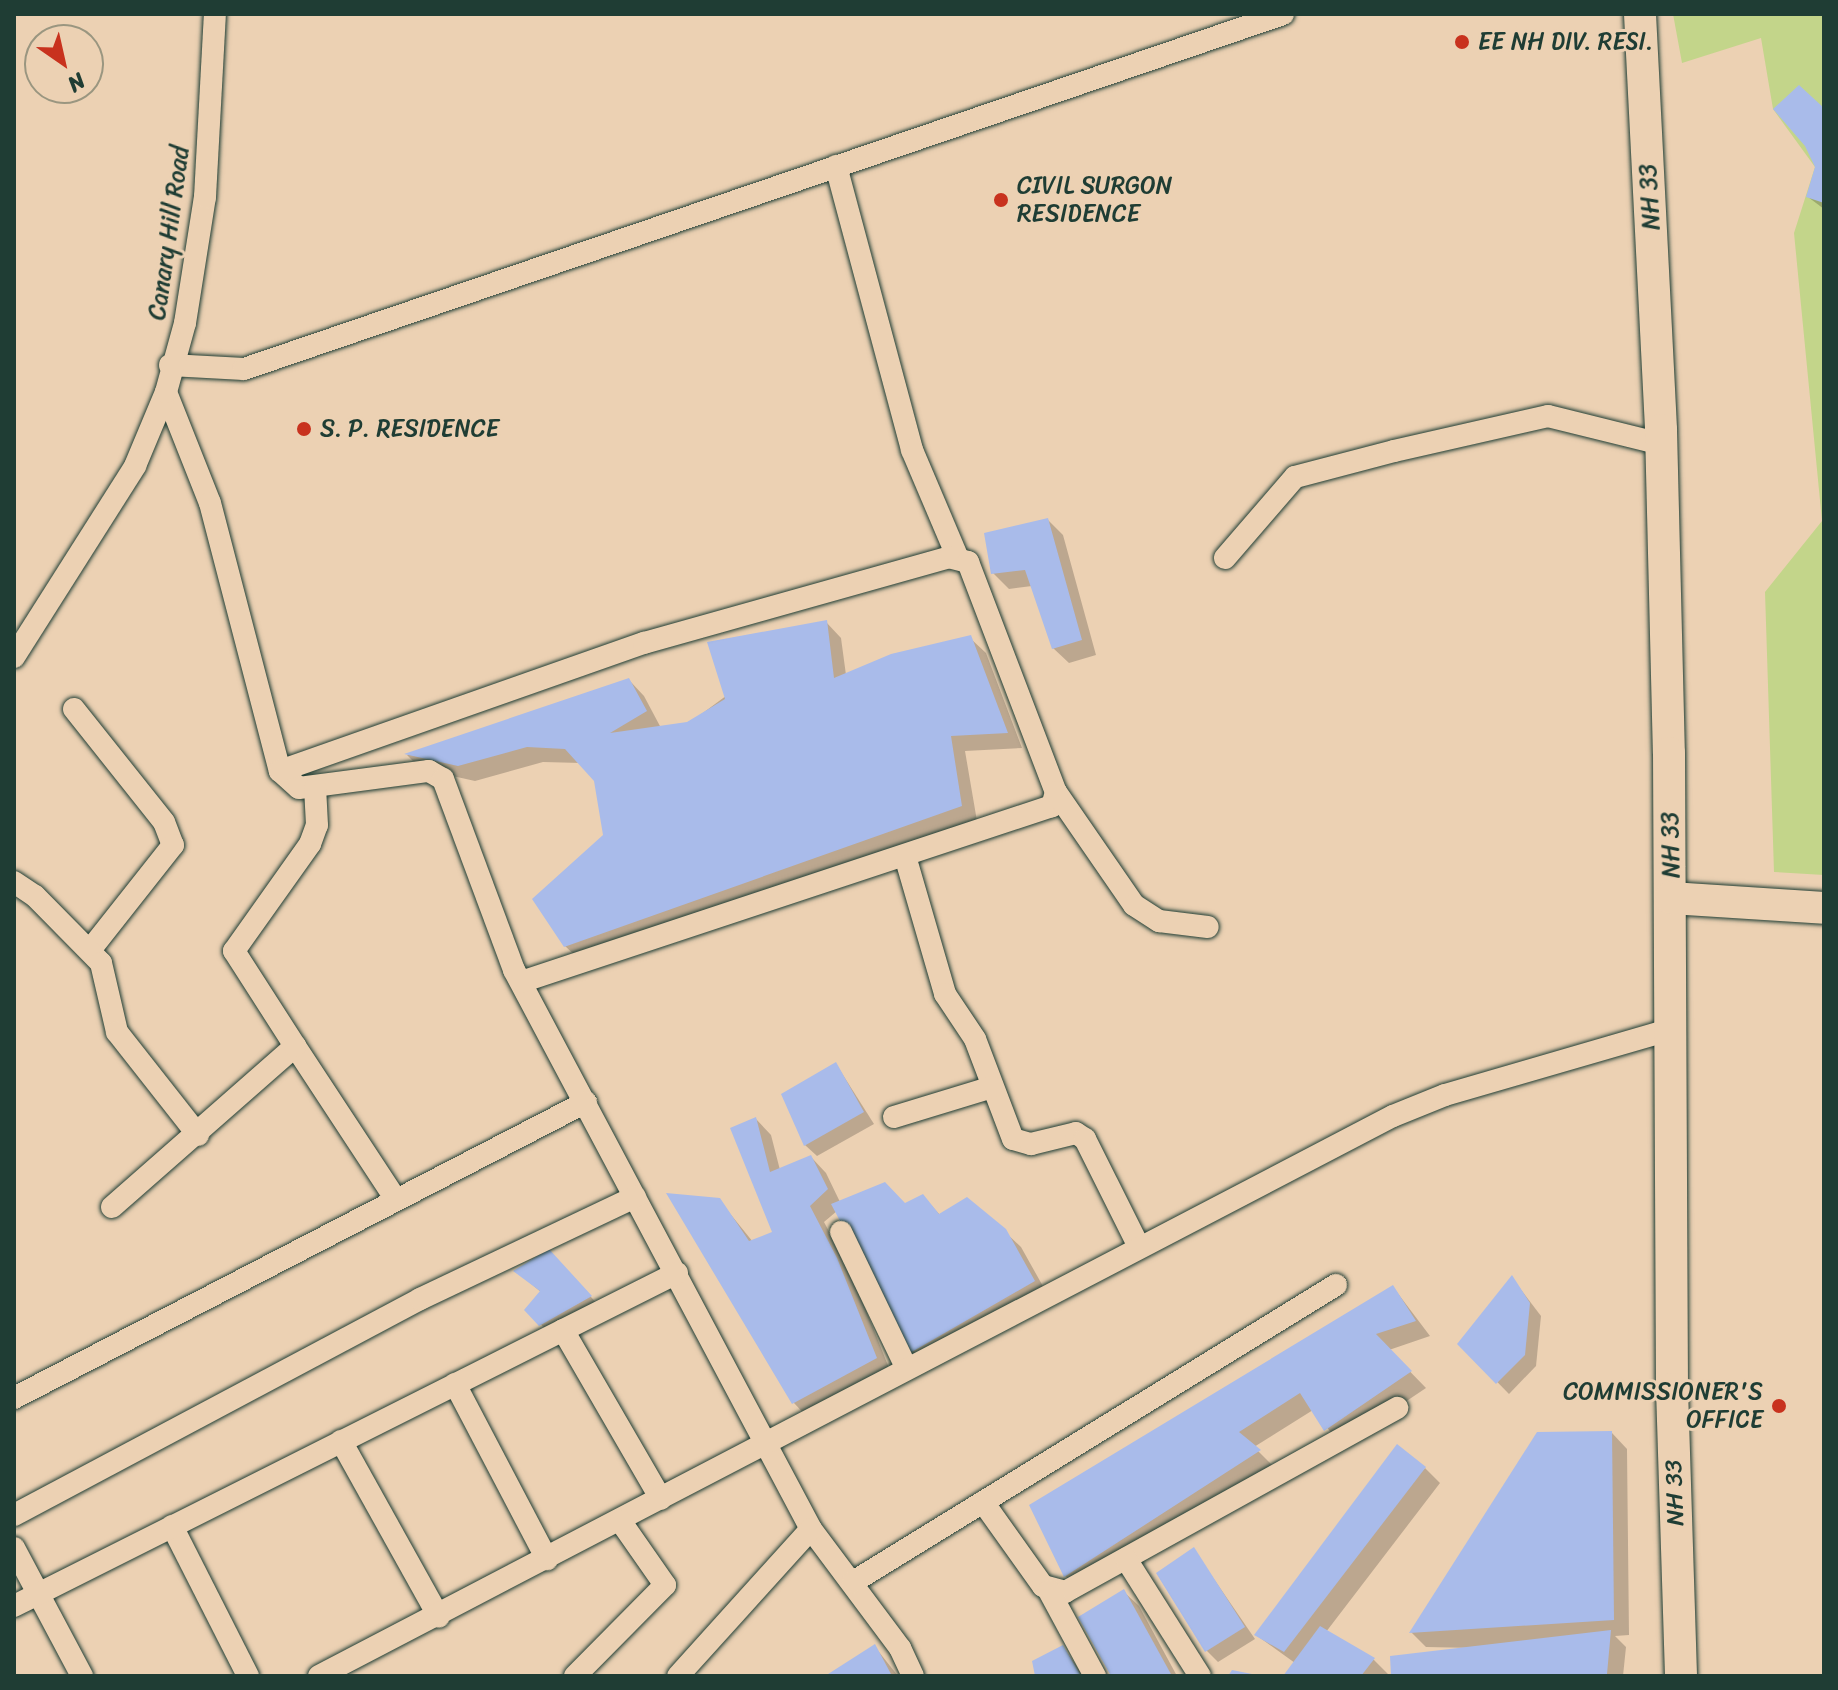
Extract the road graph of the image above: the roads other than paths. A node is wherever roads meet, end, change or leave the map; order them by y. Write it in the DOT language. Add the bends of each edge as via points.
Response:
graph roads {
  1 [pos="215,14"];
  2 [pos="1283,14"];
  3 [pos="1640,14"];
  4 [pos="836,166"];
  5 [pos="170,365"];
  6 [pos="166,392"];
  7 [pos="1661,444"];
  8 [pos="957,556"];
  9 [pos="1225,558"];
  10 [pos="14,657"];
  11 [pos="74,709"];
  12 [pos="280,771"];
  13 [pos="315,788"];
  14 [pos="1056,792"];
  15 [pos="905,856"];
  16 [pos="14,882"];
  17 [pos="1671,898"];
  18 [pos="1824,908"];
  19 [pos="1208,927"];
  20 [pos="90,950"];
  21 [pos="521,982"];
  22 [pos="1672,1029"];
  23 [pos="295,1046"];
  24 [pos="992,1087"];
  25 [pos="586,1102"];
  26 [pos="894,1117"];
  27 [pos="198,1135"];
  28 [pos="635,1197"];
  29 [pos="396,1200"];
  30 [pos="112,1207"];
  31 [pos="841,1232"];
  32 [pos="1139,1247"];
  33 [pos="677,1273"];
  34 [pos="1336,1285"];
  35 [pos="563,1330"];
  36 [pos="906,1367"];
  37 [pos="455,1384"];
  38 [pos="14,1398"];
  39 [pos="1397,1408"];
  40 [pos="341,1441"];
  41 [pos="763,1441"];
  42 [pos="661,1499"];
  43 [pos="983,1502"];
  44 [pos="14,1515"];
  45 [pos="621,1522"];
  46 [pos="172,1526"];
  47 [pos="811,1529"];
  48 [pos="14,1548"];
  49 [pos="547,1559"];
  50 [pos="1126,1559"];
  51 [pos="853,1582"];
  52 [pos="1049,1591"];
  53 [pos="38,1594"];
  54 [pos="14,1606"];
  55 [pos="439,1617"];
  56 [pos="82,1676"];
  57 [pos="248,1676"];
  58 [pos="319,1676"];
  59 [pos="575,1676"];
  60 [pos="678,1676"];
  61 [pos="913,1676"];
  62 [pos="1095,1676"];
  63 [pos="1200,1676"];
  64 [pos="1681,1676"];
  1 -- 5 [label="street, Canary Hill Road" via="205,197 185,323"];
  2 -- 4 [label="street"];
  3 -- 7 [label="main road, NH 33"];
  4 -- 5 [label="street" via="244,369"];
  4 -- 8 [label="street" via="908,438"];
  5 -- 6 [label="street, Canary Hill Road"];
  6 -- 10 [label="street, Canary Hill Road" via="135,466"];
  6 -- 12 [label="street" via="210,503"];
  7 -- 9 [label="street" via="1548,416 1394,451 1295,477"];
  7 -- 17 [label="main road, NH 33"];
  8 -- 12 [label="street" via="644,643"];
  8 -- 14 [label="street" via="974,570"];
  11 -- 20 [label="street" via="164,822 173,845"];
  12 -- 13 [label="street" via="299,788"];
  13 -- 21 [label="street" via="439,773"];
  13 -- 23 [label="street" via="317,825 310,844 234,951"];
  14 -- 15 [label="street" via="1048,809"];
  14 -- 19 [label="street" via="1134,905 1159,921"];
  15 -- 21 [label="street"];
  15 -- 24 [label="street" via="941,983 975,1039"];
  16 -- 20 [label="street"];
  17 -- 18 [label="main road"];
  17 -- 22 [label="main road, NH 33"];
  20 -- 27 [label="street" via="107,975 117,1032 130,1055"];
  21 -- 25 [label="street"];
  22 -- 32 [label="street" via="1432,1100"];
  22 -- 64 [label="main road, NH 33" via="1672,1389"];
  23 -- 27 [label="street"];
  23 -- 29 [label="street"];
  24 -- 26 [label="street"];
  24 -- 32 [label="street" via="1008,1130 1020,1143 1076,1133 1085,1139"];
  25 -- 28 [label="street"];
  25 -- 29 [label="street"];
  27 -- 30 [label="street"];
  28 -- 33 [label="street"];
  28 -- 44 [label="street" via="420,1299"];
  29 -- 38 [label="street"];
  31 -- 36 [label="street"];
  32 -- 36 [label="street"];
  33 -- 35 [label="street"];
  33 -- 41 [label="street"];
  34 -- 43 [label="street"];
  35 -- 37 [label="street"];
  35 -- 42 [label="street"];
  36 -- 41 [label="street"];
  37 -- 40 [label="street"];
  37 -- 49 [label="street"];
  39 -- 50 [label="street"];
  40 -- 46 [label="street"];
  40 -- 55 [label="street"];
  41 -- 42 [label="street"];
  41 -- 47 [label="street"];
  42 -- 45 [label="street"];
  43 -- 51 [label="street"];
  43 -- 52 [label="street"];
  45 -- 49 [label="street"];
  45 -- 59 [label="street" via="665,1585"];
  46 -- 53 [label="street"];
  46 -- 57 [label="street"];
  47 -- 51 [label="street"];
  47 -- 60 [label="street"];
  48 -- 53 [label="street"];
  49 -- 55 [label="street"];
  50 -- 52 [label="street" via="1074,1589"];
  50 -- 63 [label="street"];
  51 -- 61 [label="street" via="900,1648"];
  52 -- 62 [label="street"];
  53 -- 54 [label="street"];
  53 -- 56 [label="street"];
  55 -- 58 [label="street"];
}
